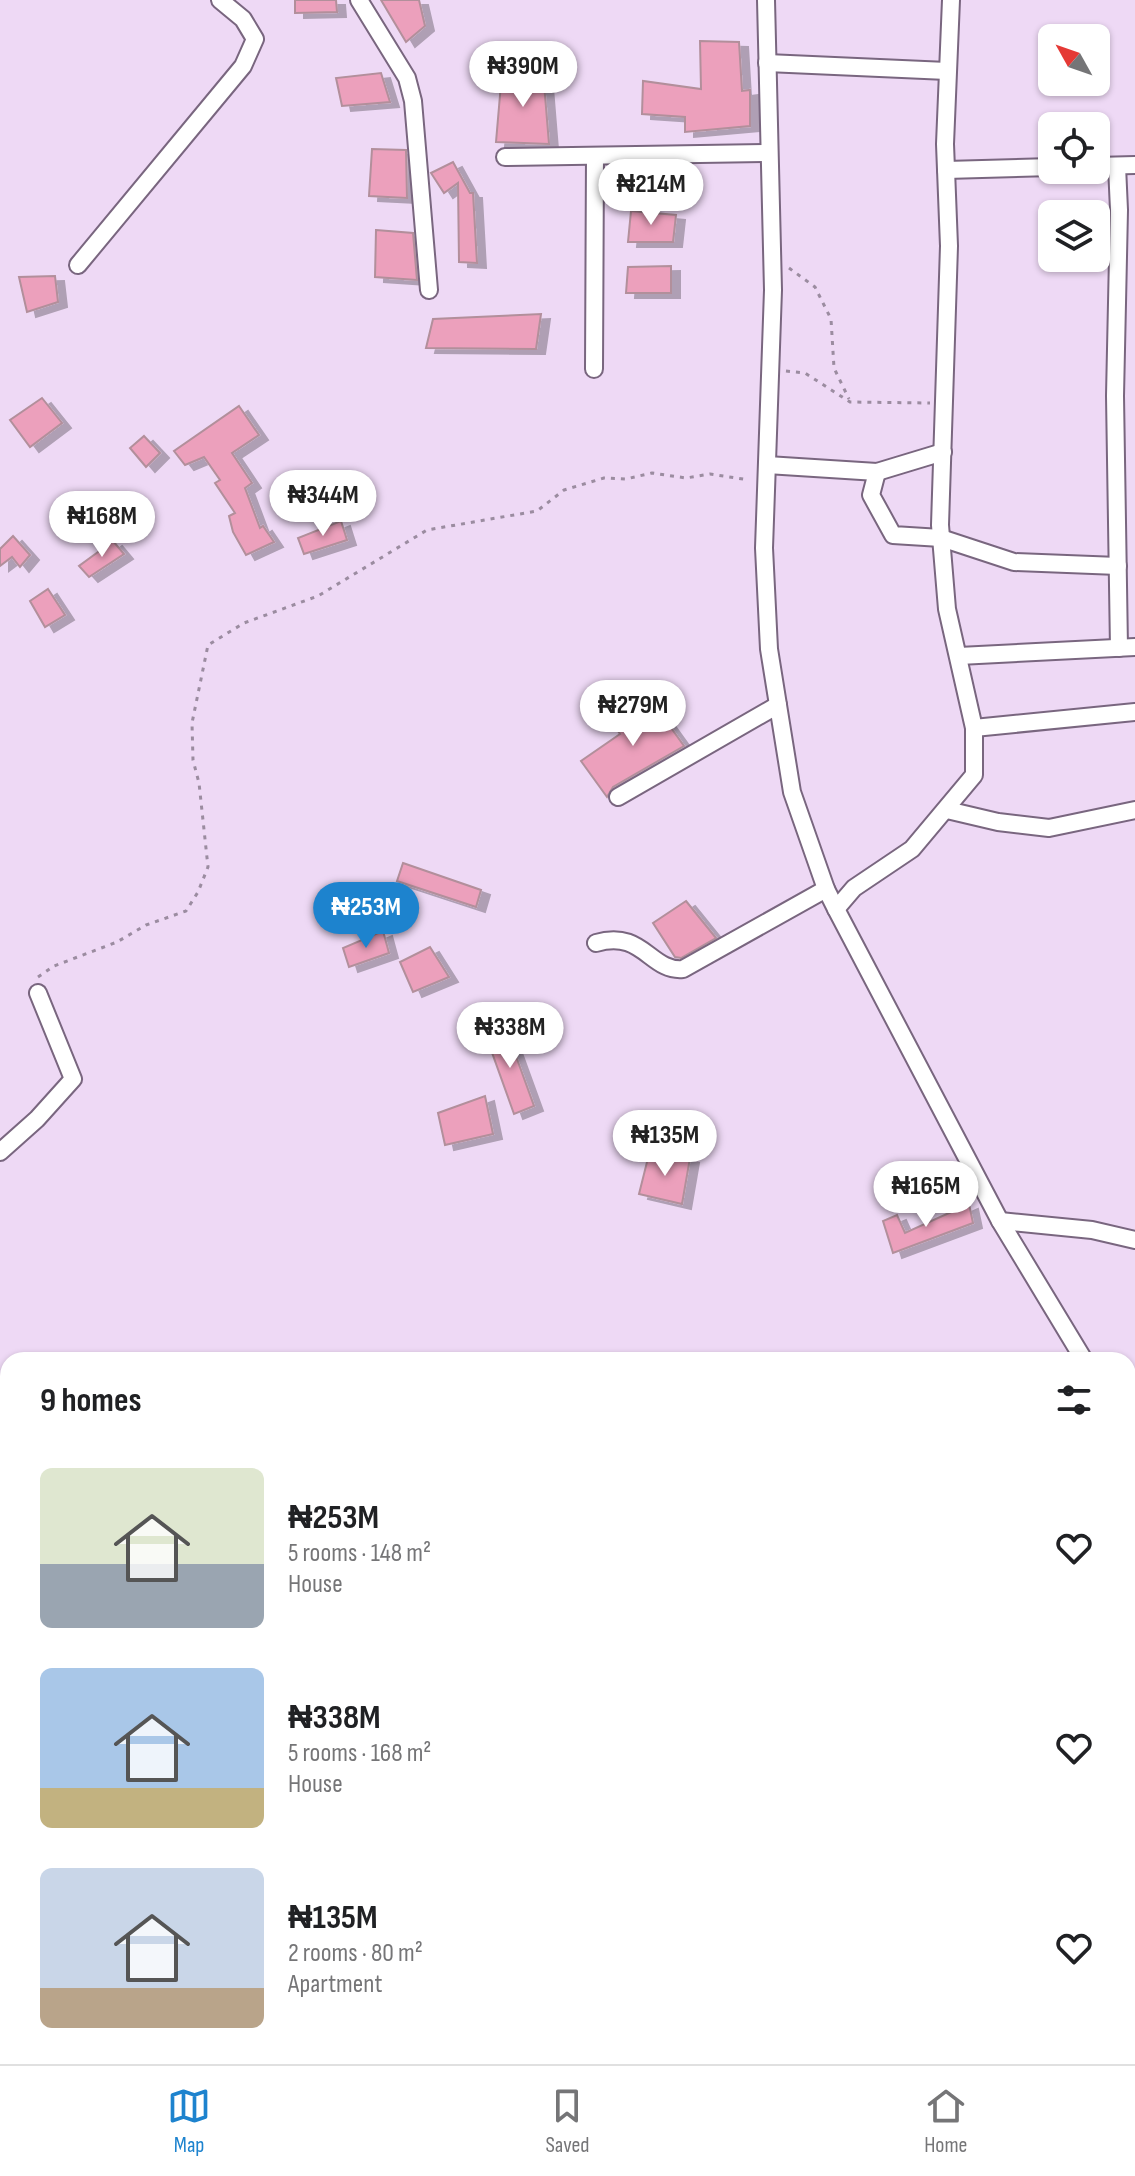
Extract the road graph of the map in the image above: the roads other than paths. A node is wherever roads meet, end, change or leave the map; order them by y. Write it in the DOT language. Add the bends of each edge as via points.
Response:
graph roads {
  1 [pos="220,0"];
  2 [pos="359,0"];
  3 [pos="766,0"];
  4 [pos="951,0"];
  5 [pos="767,63"];
  6 [pos="947,71"];
  7 [pos="769,153"];
  8 [pos="595,156"];
  9 [pos="505,157"];
  10 [pos="1135,165"];
  11 [pos="1110,166"];
  12 [pos="1117,166"];
  13 [pos="1038,167"];
  14 [pos="946,170"];
  15 [pos="78,265"];
  16 [pos="429,290"];
  17 [pos="594,369"];
  18 [pos="943,452"];
  19 [pos="766,472"];
  20 [pos="877,472"];
  21 [pos="941,538"];
  22 [pos="1118,566"];
  23 [pos="1127,648"];
  24 [pos="959,656"];
  25 [pos="778,705"];
  26 [pos="1135,712"];
  27 [pos="974,728"];
  28 [pos="618,797"];
  29 [pos="947,810"];
  30 [pos="1135,810"];
  31 [pos="826,889"];
  32 [pos="836,909"];
  33 [pos="596,943"];
  34 [pos="38,993"];
  35 [pos="0,1152"];
  36 [pos="1000,1221"];
  37 [pos="1135,1240"];
  38 [pos="1079,1352"];
  1 -- 15 [label="street" via="243,19 255,39 243,66"];
  2 -- 16 [label="street" via="407,78 413,101"];
  3 -- 5 [label="street"];
  4 -- 6 [label="street"];
  5 -- 6 [label="street"];
  5 -- 7 [label="street"];
  6 -- 14 [label="street"];
  7 -- 8 [label="street"];
  7 -- 19 [label="street"];
  8 -- 9 [label="street"];
  8 -- 17 [label="street"];
  10 -- 12 [label="street"];
  11 -- 12 [label="street"];
  12 -- 22 [label="street"];
  13 -- 14 [label="street"];
  14 -- 18 [label="street"];
  18 -- 20 [label="street"];
  18 -- 21 [label="street"];
  19 -- 20 [label="street"];
  19 -- 25 [label="street" via="768,637"];
  20 -- 21 [label="street" via="871,495 893,535"];
  21 -- 22 [label="street" via="1014,562"];
  21 -- 24 [label="street" via="947,609"];
  22 -- 23 [label="street"];
  23 -- 24 [label="street"];
  24 -- 27 [label="street"];
  25 -- 28 [label="street"];
  25 -- 31 [label="street" via="792,792"];
  26 -- 27 [label="street"];
  27 -- 29 [label="street" via="974,775"];
  29 -- 30 [label="street" via="1049,828"];
  29 -- 32 [label="street" via="912,849 854,888"];
  31 -- 32 [label="street"];
  31 -- 33 [label="street" via="683,969 672,970 629,942 613,938"];
  32 -- 36 [label="street"];
  34 -- 35 [label="street" via="73,1079"];
  36 -- 37 [label="street"];
  36 -- 38 [label="street"];
}
